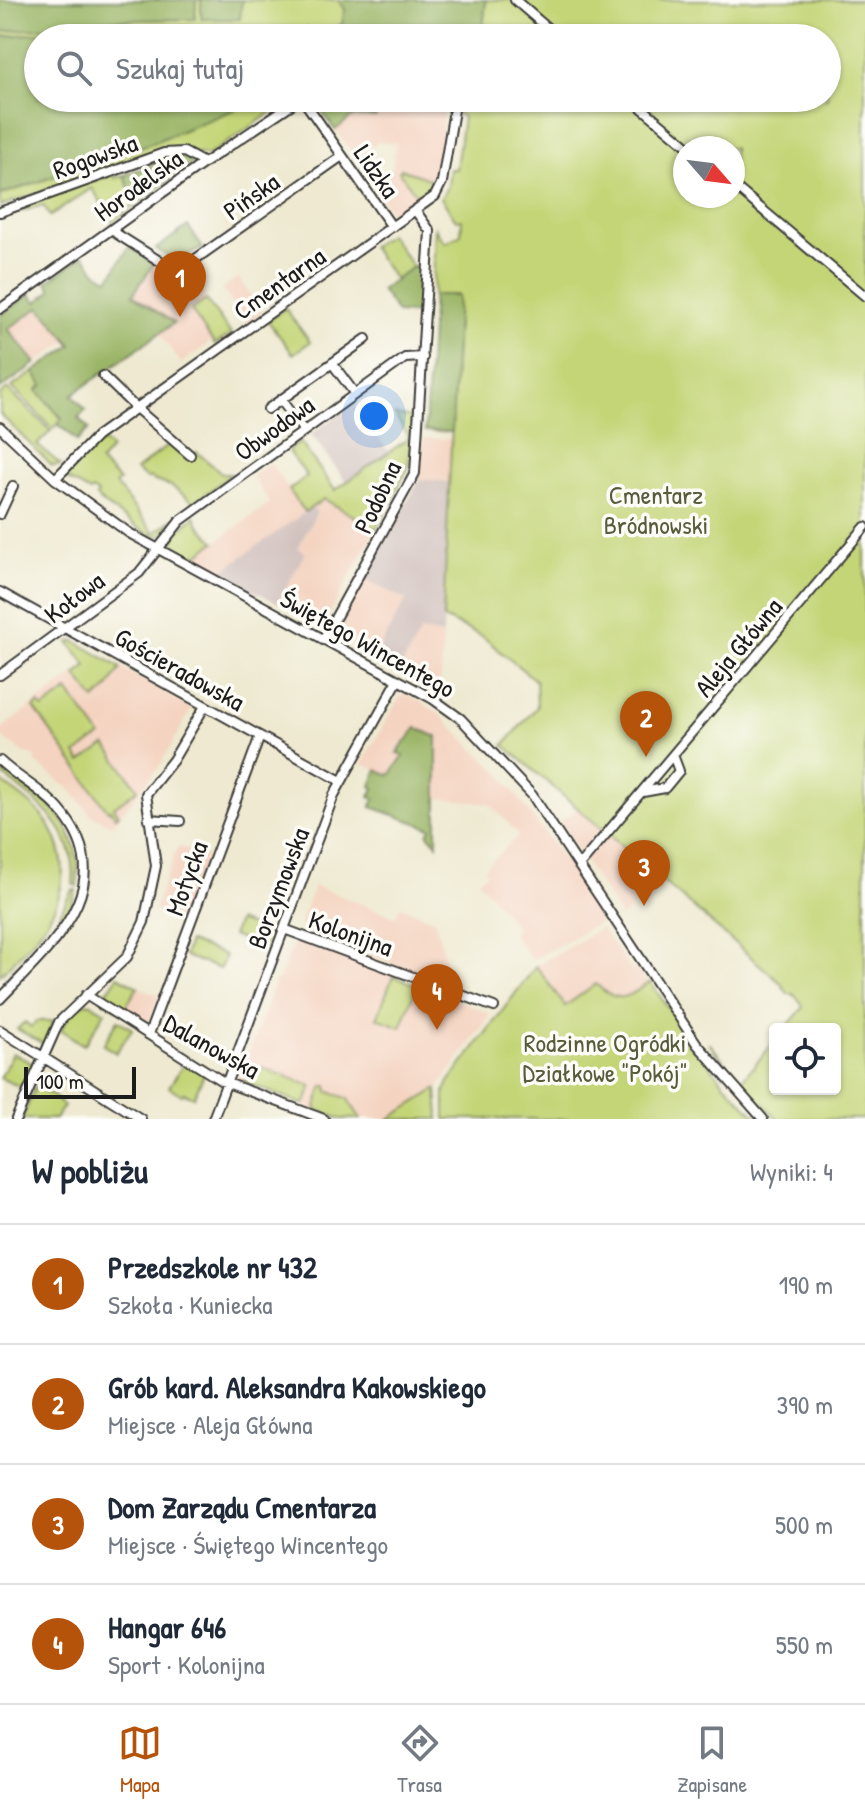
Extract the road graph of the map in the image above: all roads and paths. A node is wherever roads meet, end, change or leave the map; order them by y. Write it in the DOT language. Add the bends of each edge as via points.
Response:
graph roads {
  1 [pos="515,0"];
  2 [pos="543,24"];
  3 [pos="281,112"];
  4 [pos="312,112"];
  5 [pos="454,112"];
  6 [pos="647,112"];
  7 [pos="676,136"];
  8 [pos="342,156"];
  9 [pos="204,163"];
  10 [pos="745,195"];
  11 [pos="415,210"];
  12 [pos="0,212"];
  13 [pos="392,227"];
  14 [pos="113,228"];
  15 [pos="865,296"];
  16 [pos="0,309"];
  17 [pos="366,339"];
  18 [pos="423,357"];
  19 [pos="332,363"];
  20 [pos="103,376"];
  21 [pos="355,394"];
  22 [pos="281,400"];
  23 [pos="136,408"];
  24 [pos="268,409"];
  25 [pos="0,427"];
  26 [pos="304,431"];
  27 [pos="190,455"];
  28 [pos="55,479"];
  29 [pos="13,486"];
  30 [pos="0,514"];
  31 [pos="865,527"];
  32 [pos="159,550"];
  33 [pos="0,592"];
  34 [pos="66,628"];
  35 [pos="323,640"];
  36 [pos="3,674"];
  37 [pos="398,680"];
  38 [pos="205,706"];
  39 [pos="260,736"];
  40 [pos="673,755"];
  41 [pos="0,758"];
  42 [pos="341,781"];
  43 [pos="642,792"];
  44 [pos="148,819"];
  45 [pos="180,821"];
  46 [pos="579,866"];
  47 [pos="284,929"];
  48 [pos="86,995"];
  49 [pos="0,999"];
  50 [pos="494,1007"];
  51 [pos="0,1030"];
  52 [pos="149,1034"];
  53 [pos="43,1057"];
  54 [pos="226,1082"];
  55 [pos="16,1119"];
  56 [pos="141,1119"];
  57 [pos="213,1119"];
  58 [pos="324,1119"];
  59 [pos="763,1119"];
  1 -- 2 [label="street"];
  3 -- 9 [label="street, Horodelska"];
  4 -- 8 [label="street, Lidzka"];
  5 -- 11 [label="street, Cmentarna" via="440,190"];
  6 -- 7 [label="street"];
  8 -- 13 [label="street, Lidzka"];
  8 -- 14 [label="street, Pińska" via="184,268 172,269"];
  9 -- 12 [label="street, Rogowska" via="184,152 164,153"];
  9 -- 14 [label="street, Horodelska"];
  10 -- 15 [label="street"];
  11 -- 13 [label="street, Cmentarna"];
  11 -- 18 [label="street, Podobna" via="430,231"];
  13 -- 23 [label="street, Cmentarna"];
  14 -- 16 [label="street, Horodelska"];
  17 -- 19 [label="street"];
  18 -- 21 [label="street, Obwodowa" via="405,358"];
  18 -- 35 [label="street, Podobna" via="415,473"];
  19 -- 21 [label="street"];
  19 -- 22 [label="street"];
  20 -- 23 [label="street"];
  21 -- 26 [label="street, Obwodowa"];
  22 -- 24 [label="street"];
  22 -- 26 [label="street"];
  23 -- 27 [label="street"];
  23 -- 28 [label="street, Cmentarna" via="97,436"];
  25 -- 28 [label="street, Świętego Wincentego"];
  26 -- 32 [label="street, Obwodowa" via="180,521"];
  28 -- 32 [label="street, Świętego Wincentego"];
  29 -- 30 [label="street"];
  31 -- 40 [label="street, Aleja Główna"];
  32 -- 34 [label="street, Kołowa" via="139,573"];
  32 -- 35 [label="street, Świętego Wincentego"];
  33 -- 34 [label="street, Gościeradowska"];
  34 -- 36 [label="street, Kołowa"];
  34 -- 38 [label="street, Gościeradowska"];
  35 -- 37 [label="street, Świętego Wincentego"];
  37 -- 42 [label="street, Borzymowska"];
  37 -- 46 [label="street, Świętego Wincentego" via="453,713 497,757 543,810"];
  38 -- 39 [label="street, Gościeradowska"];
  38 -- 44 [label="street" via="173,760 148,788"];
  39 -- 42 [label="street, Gościeradowska"];
  39 -- 52 [label="street, Motycka"];
  40 -- 43 [label="street, Aleja Główna"];
  40 -- 43 [label="street" via="679,771 665,788"];
  41 -- 49 [label="street" via="53,803 73,830 83,853 84,882 69,923"];
  42 -- 47 [label="street, Borzymowska"];
  43 -- 46 [label="street, Aleja Główna"];
  44 -- 45 [label="street"];
  44 -- 48 [label="street" via="156,866 144,922 127,957"];
  46 -- 59 [label="street, Świętego Wincentego" via="697,1044"];
  47 -- 50 [label="street, Kolonijna"];
  47 -- 54 [label="street, Borzymowska"];
  48 -- 52 [label="street, Dalanowska"];
  48 -- 53 [label="street" via="59,1022"];
  51 -- 53 [label="street"];
  52 -- 54 [label="street, Dalanowska"];
  53 -- 55 [label="street"];
  53 -- 56 [label="street"];
  54 -- 57 [label="street, Borzymowska"];
  54 -- 58 [label="street, Dalanowska"];
}
